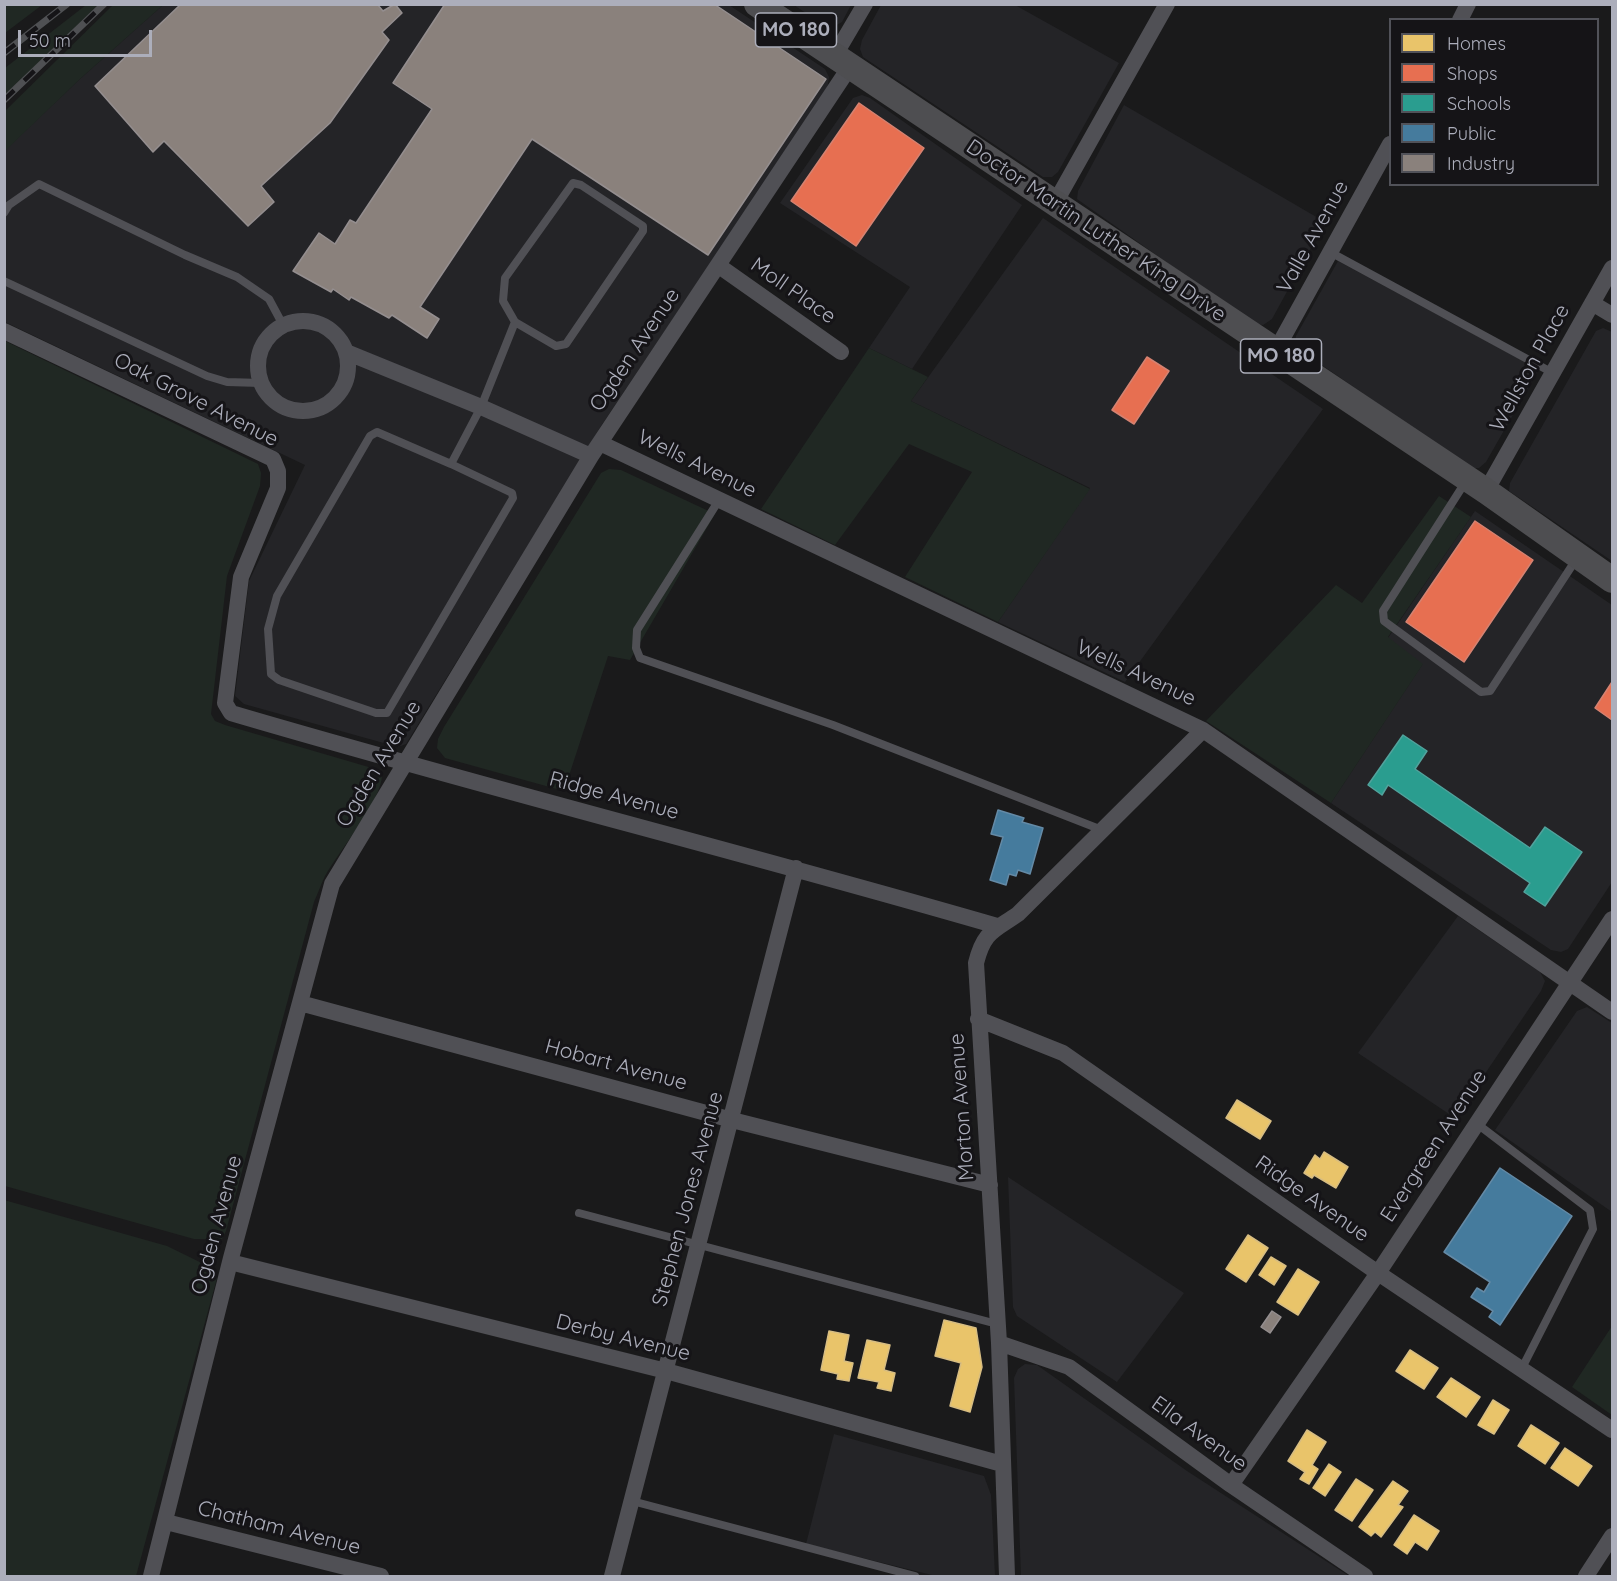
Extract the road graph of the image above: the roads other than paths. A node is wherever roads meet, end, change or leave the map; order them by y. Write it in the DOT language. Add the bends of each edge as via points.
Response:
graph roads {
  1 [pos="757,4"];
  2 [pos="865,4"];
  3 [pos="1167,4"];
  4 [pos="1468,4"];
  5 [pos="1461,18"];
  6 [pos="843,60"];
  7 [pos="1389,146"];
  8 [pos="1055,203"];
  9 [pos="4,213"];
  10 [pos="1330,252"];
  11 [pos="718,266"];
  12 [pos="1612,268"];
  13 [pos="4,281"];
  14 [pos="1592,303"];
  15 [pos="1612,315"];
  16 [pos="515,322"];
  17 [pos="283,325"];
  18 [pos="4,331"];
  19 [pos="346,352"];
  20 [pos="841,352"];
  21 [pos="1275,352"];
  22 [pos="1553,373"];
  23 [pos="261,383"];
  24 [pos="481,407"];
  25 [pos="596,449"];
  26 [pos="450,464"];
  27 [pos="1477,485"];
  28 [pos="718,500"];
  29 [pos="1579,556"];
  30 [pos="1612,580"];
  31 [pos="225,703"];
  32 [pos="1203,730"];
  33 [pos="406,765"];
  34 [pos="1102,830"];
  35 [pos="796,868"];
  36 [pos="1612,919"];
  37 [pos="997,926"];
  38 [pos="1569,983"];
  39 [pos="300,1003"];
  40 [pos="1612,1012"];
  41 [pos="978,1019"];
  42 [pos="732,1120"];
  43 [pos="1476,1123"];
  44 [pos="990,1185"];
  45 [pos="579,1213"];
  46 [pos="699,1246"];
  47 [pos="230,1262"];
  48 [pos="1378,1273"];
  49 [pos="997,1324"];
  50 [pos="999,1343"];
  51 [pos="1522,1368"];
  52 [pos="666,1371"];
  53 [pos="1612,1430"];
  54 [pos="1002,1464"];
  55 [pos="1231,1485"];
  56 [pos="632,1501"];
  57 [pos="166,1522"];
  58 [pos="1612,1536"];
  59 [pos="151,1576"];
  60 [pos="381,1576"];
  61 [pos="612,1576"];
  62 [pos="915,1576"];
  63 [pos="1007,1576"];
  64 [pos="1365,1576"];
  65 [pos="1586,1576"];
  1 -- 6 [label="main road, Doctor Martin Luther King Drive / MO 180"];
  2 -- 6 [label="street, Ogden Avenue"];
  3 -- 8 [label="street"];
  4 -- 5 [label="street"];
  6 -- 8 [label="main road, Doctor Martin Luther King Drive / MO 180"];
  6 -- 11 [label="street, Ogden Avenue"];
  7 -- 10 [label="street, Valle Avenue"];
  8 -- 21 [label="main road, Doctor Martin Luther King Drive / MO 180"];
  9 -- 17 [label="lane" via="18,197 39,184 237,277 269,299"];
  10 -- 21 [label="street, Valle Avenue"];
  10 -- 22 [label="lane"];
  11 -- 20 [label="street, Moll Place"];
  11 -- 25 [label="street, Ogden Avenue"];
  12 -- 14 [label="street, Wellston Place"];
  13 -- 23 [label="lane" via="207,376 227,382"];
  14 -- 15 [label="street"];
  14 -- 22 [label="street, Wellston Place"];
  16 -- 16 [label="lane" via="556,346 566,344 643,226 573,183 505,279 503,301"];
  16 -- 24 [label="lane"];
  17 -- 19 [label="street" via="313,322 327,328"];
  17 -- 23 [label="street" via="261,347 257,362"];
  18 -- 31 [label="street, Oak Grove Avenue" via="273,459 278,488 242,577"];
  19 -- 23 [label="street" via="346,381 334,399 315,410 286,409 274,402"];
  19 -- 24 [label="street, Wells Avenue"];
  21 -- 27 [label="main road, Doctor Martin Luther King Drive / MO 180"];
  22 -- 27 [label="street, Wellston Place"];
  24 -- 25 [label="street, Wells Avenue"];
  24 -- 26 [label="lane"];
  25 -- 28 [label="street, Wells Avenue"];
  25 -- 33 [label="street, Ogden Avenue"];
  26 -- 26 [label="lane" via="377,432 370,436 277,596 268,629 271,674 376,713 387,713 513,498 512,493"];
  27 -- 29 [label="main road, Doctor Martin Luther King Drive / MO 180"];
  27 -- 29 [label="lane" via="1411,568 1383,611 1384,621 1481,692 1490,692"];
  28 -- 32 [label="street, Wells Avenue"];
  28 -- 34 [label="lane" via="638,630 636,648 640,658 833,725"];
  29 -- 30 [label="main road, Doctor Martin Luther King Drive / MO 180"];
  31 -- 33 [label="street, Ridge Avenue" via="231,713"];
  32 -- 34 [label="street, Morton Avenue"];
  32 -- 38 [label="street, Wells Avenue"];
  33 -- 35 [label="street, Ridge Avenue"];
  33 -- 39 [label="street, Ogden Avenue" via="332,884"];
  34 -- 37 [label="street, Morton Avenue" via="1018,914"];
  35 -- 37 [label="street, Ridge Avenue"];
  35 -- 42 [label="street, Stephen Jones Avenue"];
  36 -- 38 [label="street, Evergreen Avenue"];
  37 -- 41 [label="street, Morton Avenue" via="980,949 976,963"];
  38 -- 40 [label="street, Wells Avenue"];
  38 -- 43 [label="street, Evergreen Avenue"];
  39 -- 42 [label="street, Hobart Avenue"];
  39 -- 47 [label="street, Ogden Avenue"];
  41 -- 44 [label="street, Morton Avenue"];
  41 -- 48 [label="street, Ridge Avenue" via="1063,1053"];
  42 -- 44 [label="street, Hobart Avenue"];
  42 -- 46 [label="street, Stephen Jones Avenue"];
  43 -- 48 [label="street, Evergreen Avenue"];
  43 -- 51 [label="lane" via="1590,1210 1593,1229"];
  44 -- 49 [label="street, Morton Avenue"];
  45 -- 46 [label="lane"];
  46 -- 49 [label="lane"];
  46 -- 52 [label="street, Stephen Jones Avenue"];
  47 -- 52 [label="street, Derby Avenue"];
  47 -- 57 [label="street, Ogden Avenue"];
  48 -- 51 [label="street, Ridge Avenue"];
  48 -- 55 [label="street, Evergreen Avenue"];
  49 -- 50 [label="street, Morton Avenue"];
  50 -- 54 [label="street, Morton Avenue"];
  50 -- 55 [label="street, Ella Avenue" via="1069,1367"];
  51 -- 53 [label="street, Ridge Avenue"];
  52 -- 54 [label="street, Derby Avenue"];
  52 -- 56 [label="street, Stephen Jones Avenue"];
  54 -- 63 [label="street, Morton Avenue"];
  55 -- 64 [label="street, Ella Avenue"];
  56 -- 61 [label="street, Stephen Jones Avenue"];
  56 -- 62 [label="lane"];
  57 -- 59 [label="street, Ogden Avenue"];
  57 -- 60 [label="street, Chatham Avenue"];
  58 -- 65 [label="street"];
}
